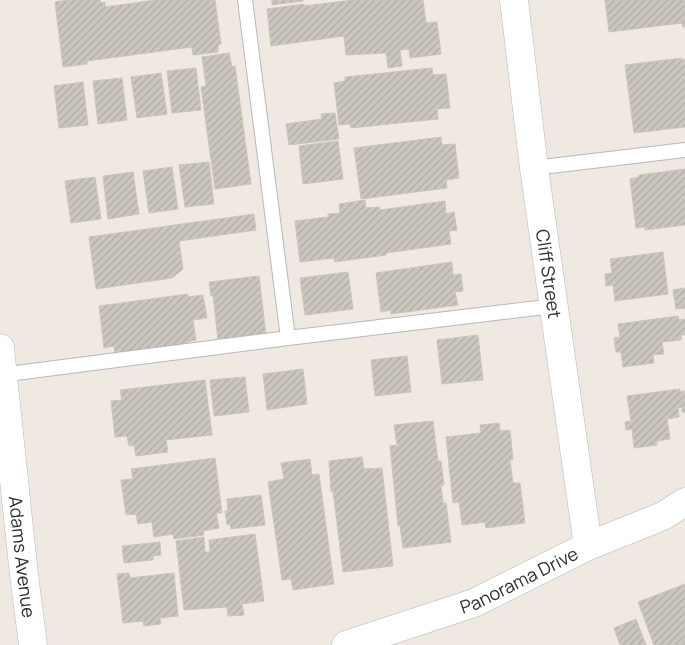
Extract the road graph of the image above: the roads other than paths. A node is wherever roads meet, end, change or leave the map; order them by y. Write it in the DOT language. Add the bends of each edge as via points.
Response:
graph roads {
  1 [pos="245,0"];
  2 [pos="514,0"];
  3 [pos="685,150"];
  4 [pos="534,168"];
  5 [pos="554,306"];
  6 [pos="288,338"];
  7 [pos="0,348"];
  8 [pos="2,375"];
  9 [pos="685,502"];
  10 [pos="588,546"];
  11 [pos="34,645"];
  12 [pos="346,645"];
  1 -- 6 [label="lane"];
  2 -- 4 [label="street, Cliff Street"];
  3 -- 4 [label="lane"];
  4 -- 5 [label="street, Cliff Street"];
  5 -- 6 [label="lane"];
  5 -- 10 [label="street, Cliff Street"];
  6 -- 8 [label="lane"];
  7 -- 8 [label="street, Adams Avenue"];
  8 -- 11 [label="street, Adams Avenue"];
  9 -- 10 [label="street, Panorama Drive" via="663,516"];
  10 -- 12 [label="street, Panorama Drive" via="474,603"];
}
